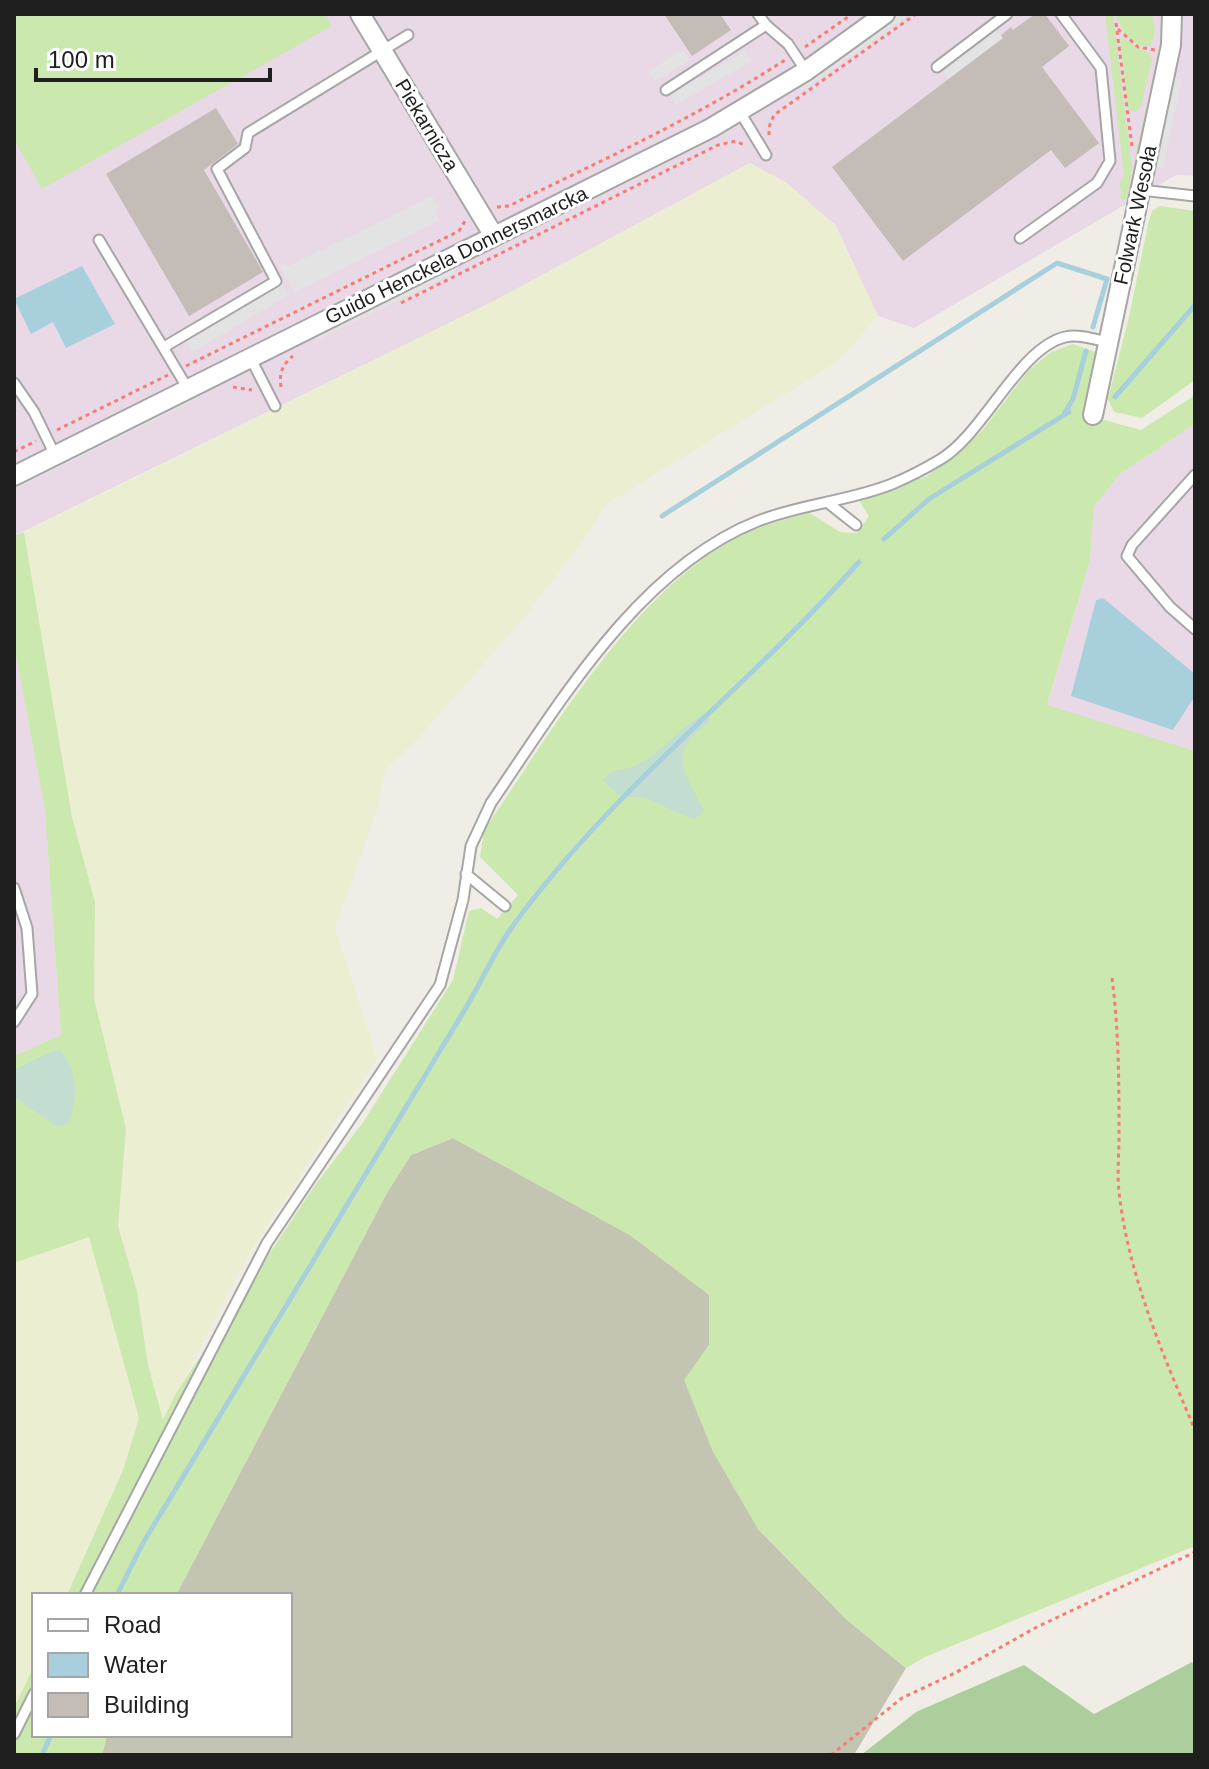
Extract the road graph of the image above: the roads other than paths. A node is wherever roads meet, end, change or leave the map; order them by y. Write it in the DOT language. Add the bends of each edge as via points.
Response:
graph roads {
  1 [pos="360,14"];
  2 [pos="758,14"];
  3 [pos="885,14"];
  4 [pos="1007,14"];
  5 [pos="1061,14"];
  6 [pos="1172,14"];
  7 [pos="766,25"];
  8 [pos="408,35"];
  9 [pos="383,51"];
  10 [pos="937,67"];
  11 [pos="806,71"];
  12 [pos="666,90"];
  13 [pos="740,112"];
  14 [pos="766,155"];
  15 [pos="1141,190"];
  16 [pos="1195,196"];
  17 [pos="494,236"];
  18 [pos="1020,238"];
  19 [pos="99,240"];
  20 [pos="1107,342"];
  21 [pos="164,347"];
  22 [pos="250,357"];
  23 [pos="14,383"];
  24 [pos="188,389"];
  25 [pos="275,406"];
  26 [pos="1093,415"];
  27 [pos="55,455"];
  28 [pos="1195,475"];
  29 [pos="14,476"];
  30 [pos="827,502"];
  31 [pos="856,525"];
  32 [pos="1195,629"];
  33 [pos="466,874"];
  34 [pos="14,888"];
  35 [pos="505,906"];
  36 [pos="14,1022"];
  37 [pos="86,1593"];
  38 [pos="32,1698"];
  39 [pos="14,1734"];
  1 -- 9 [label="street, Piekarnicza"];
  2 -- 7 [label="lane"];
  3 -- 11 [label="street, Guido Henckela Donnersmarcka"];
  4 -- 10 [label="lane"];
  5 -- 18 [label="lane" via="1101,68 1110,161 1097,183"];
  6 -- 15 [label="street, Folwark Wesoła" via="1171,45"];
  7 -- 11 [label="lane" via="788,44"];
  7 -- 12 [label="lane"];
  8 -- 9 [label="lane"];
  9 -- 17 [label="street, Piekarnicza"];
  9 -- 21 [label="lane" via="248,133 245,148 217,169 276,281"];
  11 -- 13 [label="street, Guido Henckela Donnersmarcka"];
  13 -- 14 [label="lane"];
  13 -- 17 [label="street, Guido Henckela Donnersmarcka"];
  15 -- 16 [label="lane"];
  15 -- 20 [label="street, Folwark Wesoła"];
  17 -- 22 [label="street, Guido Henckela Donnersmarcka"];
  19 -- 21 [label="lane"];
  20 -- 26 [label="street, Folwark Wesoła"];
  20 -- 30 [label="lane" via="1079,336 1048,345 944,457 891,484"];
  21 -- 24 [label="lane"];
  22 -- 24 [label="street, Guido Henckela Donnersmarcka"];
  22 -- 25 [label="lane"];
  23 -- 27 [label="lane"];
  24 -- 27 [label="street, Guido Henckela Donnersmarcka"];
  27 -- 29 [label="street, Guido Henckela Donnersmarcka"];
  28 -- 32 [label="lane" via="1127,556"];
  30 -- 31 [label="lane"];
  30 -- 33 [label="lane" via="759,520 703,548 614,632 491,803 478,827"];
  33 -- 35 [label="lane"];
  33 -- 37 [label="lane" via="440,985 267,1243"];
  34 -- 36 [label="lane" via="27,928 32,994"];
  38 -- 39 [label="lane"];
}
